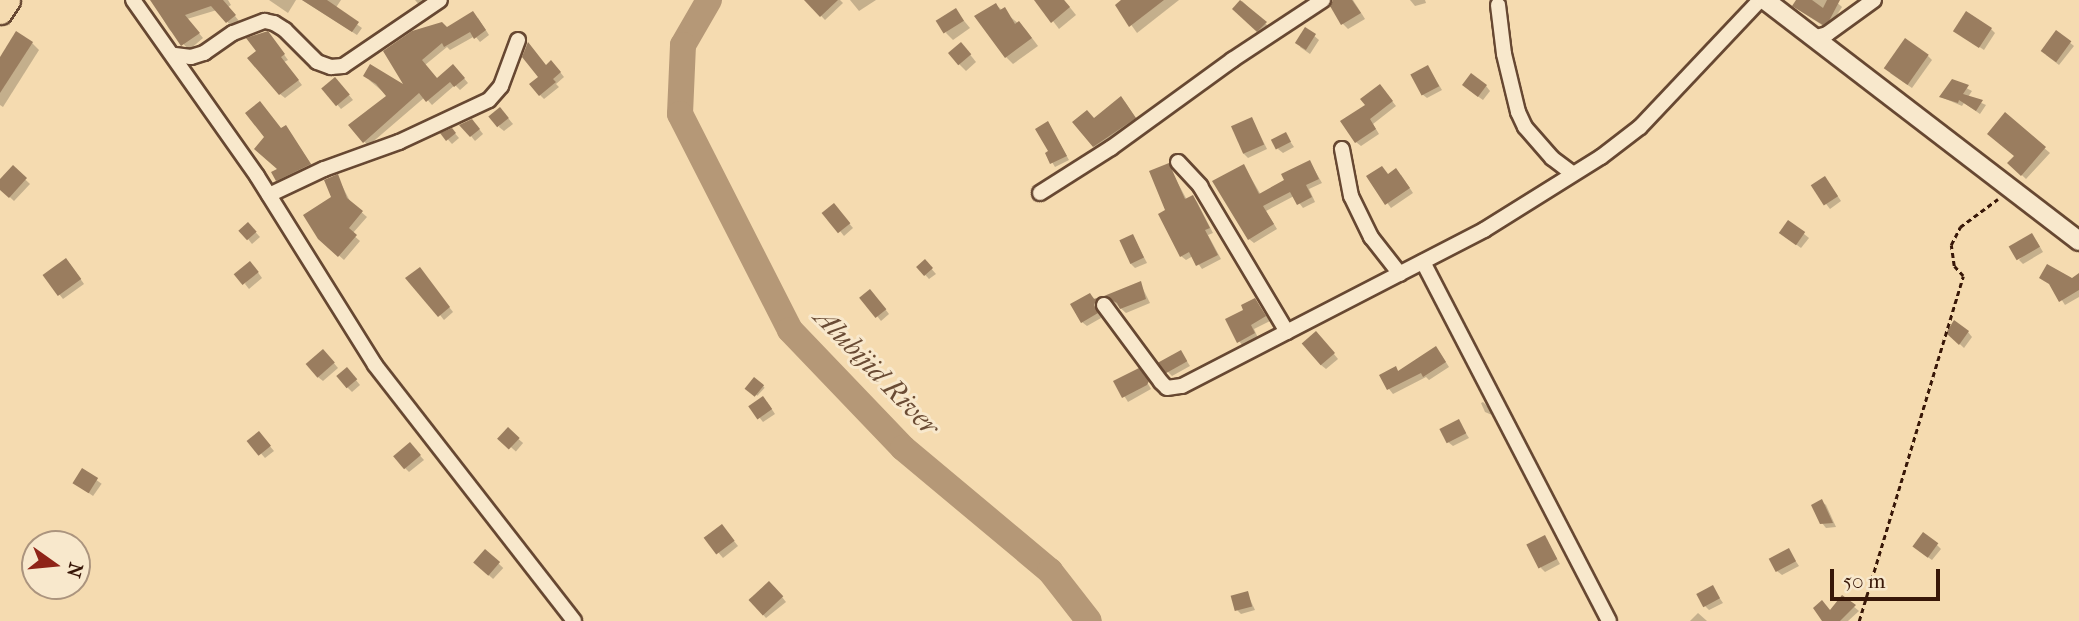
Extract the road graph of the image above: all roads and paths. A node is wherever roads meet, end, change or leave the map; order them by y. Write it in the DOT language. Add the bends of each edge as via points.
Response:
graph roads {
  1 [pos="8,0"];
  2 [pos="133,0"];
  3 [pos="440,0"];
  4 [pos="1323,0"];
  5 [pos="1763,0"];
  6 [pos="1874,0"];
  7 [pos="1498,5"];
  8 [pos="0,12"];
  9 [pos="1813,37"];
  10 [pos="518,40"];
  11 [pos="175,55"];
  12 [pos="1342,149"];
  13 [pos="1178,162"];
  14 [pos="1573,174"];
  15 [pos="2010,186"];
  16 [pos="1040,193"];
  17 [pos="269,195"];
  18 [pos="2079,241"];
  19 [pos="1423,262"];
  20 [pos="1400,274"];
  21 [pos="1104,304"];
  22 [pos="1287,332"];
  23 [pos="574,621"];
  24 [pos="1609,621"];
  25 [pos="1859,621"];
  1 -- 8 [label="highway"];
  2 -- 11 [label="street"];
  3 -- 11 [label="street" via="343,66 317,62 285,30 265,21 233,33 204,54"];
  4 -- 16 [label="street"];
  5 -- 9 [label="street"];
  5 -- 14 [label="street" via="1640,127"];
  6 -- 9 [label="street" via="1827,34"];
  7 -- 14 [label="street" via="1518,112 1552,158"];
  9 -- 15 [label="street"];
  10 -- 17 [label="street" via="502,86 489,100"];
  11 -- 17 [label="street"];
  12 -- 20 [label="street" via="1351,197 1371,237"];
  13 -- 22 [label="street" via="1200,186"];
  14 -- 19 [label="street"];
  15 -- 18 [label="street"];
  15 -- 25 [label="path" via="1994,205 1960,227 1951,245 1954,266 1963,276"];
  17 -- 23 [label="street" via="375,365"];
  19 -- 20 [label="street"];
  19 -- 24 [label="street"];
  20 -- 22 [label="street"];
  21 -- 22 [label="street" via="1161,382 1173,389"];
}
